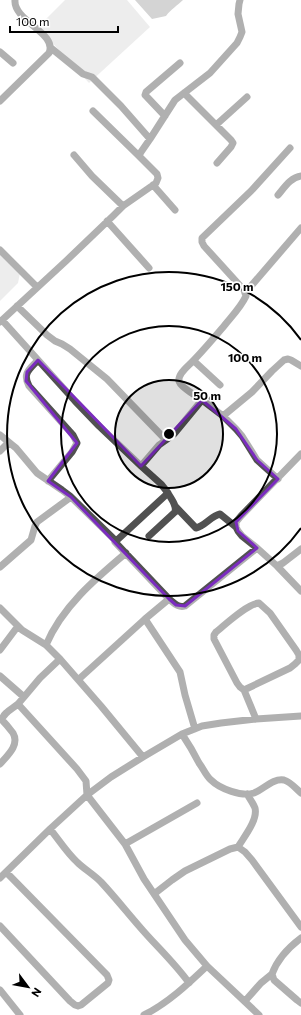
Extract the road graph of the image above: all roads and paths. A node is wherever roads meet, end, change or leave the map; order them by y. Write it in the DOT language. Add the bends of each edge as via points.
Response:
graph roads {
  1 [pos="15,0"];
  2 [pos="240,0"];
  3 [pos="51,48"];
  4 [pos="0,52"];
  5 [pos="13,63"];
  6 [pos="180,63"];
  7 [pos="184,93"];
  8 [pos="247,97"];
  9 [pos="0,100"];
  10 [pos="93,112"];
  11 [pos="165,116"];
  12 [pos="216,125"];
  13 [pos="150,139"];
  14 [pos="290,148"];
  15 [pos="74,155"];
  16 [pos="139,156"];
  17 [pos="217,163"];
  18 [pos="301,176"];
  19 [pos="153,185"];
  20 [pos="278,195"];
  21 [pos="123,206"];
  22 [pos="175,210"];
  23 [pos="107,221"];
  24 [pos="301,228"];
  25 [pos="0,250"];
  26 [pos="149,268"];
  27 [pos="37,287"];
  28 [pos="245,293"];
  29 [pos="17,306"];
  30 [pos="1,321"];
  31 [pos="38,360"];
  32 [pos="194,361"];
  33 [pos="301,366"];
  34 [pos="220,385"];
  35 [pos="202,400"];
  36 [pos="223,416"];
  37 [pos="0,435"];
  38 [pos="166,440"];
  39 [pos="11,444"];
  40 [pos="0,451"];
  41 [pos="301,454"];
  42 [pos="141,466"];
  43 [pos="278,479"];
  44 [pos="48,481"];
  45 [pos="168,493"];
  46 [pos="71,497"];
  47 [pos="175,506"];
  48 [pos="236,527"];
  49 [pos="149,536"];
  50 [pos="116,541"];
  51 [pos="257,548"];
  52 [pos="301,549"];
  53 [pos="126,553"];
  54 [pos="277,566"];
  55 [pos="0,567"];
  56 [pos="301,591"];
  57 [pos="169,599"];
  58 [pos="0,608"];
  59 [pos="145,618"];
  60 [pos="18,626"];
  61 [pos="46,645"];
  62 [pos="0,650"];
  63 [pos="60,659"];
  64 [pos="0,676"];
  65 [pos="79,679"];
  66 [pos="244,690"];
  67 [pos="24,697"];
  68 [pos="18,704"];
  69 [pos="301,716"];
  70 [pos="256,719"];
  71 [pos="195,729"];
  72 [pos="182,734"];
  73 [pos="142,757"];
  74 [pos="0,764"];
  75 [pos="301,793"];
  76 [pos="247,794"];
  77 [pos="87,795"];
  78 [pos="197,803"];
  79 [pos="50,829"];
  80 [pos="125,844"];
  81 [pos="238,847"];
  82 [pos="6,872"];
  83 [pos="0,878"];
  84 [pos="154,894"];
  85 [pos="0,926"];
  86 [pos="301,927"];
  87 [pos="301,938"];
  88 [pos="207,966"];
  89 [pos="272,974"];
  90 [pos="189,983"];
  91 [pos="0,990"];
  92 [pos="245,1001"];
  93 [pos="301,1003"];
  94 [pos="20,1015"];
  95 [pos="144,1015"];
  96 [pos="259,1015"];
  1 -- 3 [label="street" via="20,14 46,38"];
  2 -- 7 [label="street" via="238,14 242,32 237,43 210,73"];
  3 -- 9 [label="street" via="49,53"];
  3 -- 13 [label="street" via="83,74 92,77"];
  4 -- 5 [label="street"];
  6 -- 11 [label="street" via="145,94"];
  7 -- 11 [label="street" via="175,100"];
  7 -- 12 [label="street"];
  8 -- 12 [label="street"];
  10 -- 16 [label="street"];
  11 -- 13 [label="street"];
  12 -- 17 [label="street" via="232,143"];
  13 -- 16 [label="street"];
  14 -- 28 [label="street" via="251,191 202,238 204,246"];
  15 -- 21 [label="street"];
  16 -- 19 [label="street" via="157,174 158,180"];
  18 -- 20 [label="street" via="292,180"];
  19 -- 21 [label="street"];
  19 -- 22 [label="street"];
  21 -- 23 [label="street"];
  23 -- 26 [label="street"];
  23 -- 27 [label="street"];
  24 -- 28 [label="street"];
  25 -- 27 [label="street"];
  27 -- 29 [label="street"];
  28 -- 32 [label="street" via="246,296 233,315"];
  29 -- 30 [label="street"];
  29 -- 38 [label="street" via="47,336 70,348 107,379"];
  30 -- 31 [label="street"];
  31 -- 42 [label="street"];
  31 -- 44 [label="street" via="27,372 26,381 73,435 76,443 72,452"];
  32 -- 34 [label="street"];
  32 -- 35 [label="street" via="180,376 179,382"];
  33 -- 36 [label="street" via="291,360 284,360"];
  35 -- 36 [label="street"];
  35 -- 38 [label="street"];
  36 -- 43 [label="street" via="239,432 257,460"];
  37 -- 39 [label="street"];
  38 -- 42 [label="street"];
  39 -- 40 [label="street"];
  39 -- 44 [label="street" via="37,473"];
  41 -- 43 [label="street"];
  42 -- 45 [label="street"];
  43 -- 48 [label="street" via="241,516 236,522"];
  44 -- 46 [label="street"];
  45 -- 47 [label="street"];
  45 -- 50 [label="street"];
  46 -- 50 [label="street"];
  46 -- 55 [label="street" via="37,522 31,540"];
  47 -- 48 [label="street" via="196,528 220,514"];
  47 -- 49 [label="street" via="174,512"];
  48 -- 51 [label="street" via="242,536"];
  50 -- 53 [label="street"];
  51 -- 54 [label="street"];
  51 -- 57 [label="street" via="185,606 176,605"];
  52 -- 54 [label="street"];
  53 -- 57 [label="street"];
  53 -- 61 [label="street" via="81,594 59,620"];
  54 -- 56 [label="street"];
  57 -- 59 [label="street"];
  58 -- 60 [label="street"];
  59 -- 65 [label="street"];
  59 -- 71 [label="street" via="180,672"];
  60 -- 61 [label="street"];
  60 -- 62 [label="street"];
  61 -- 63 [label="street"];
  63 -- 65 [label="street"];
  63 -- 67 [label="street"];
  64 -- 67 [label="street"];
  65 -- 73 [label="street"];
  66 -- 66 [label="street" via="237,683 214,635 247,608 259,604 270,613 296,650 299,660 290,668"];
  66 -- 70 [label="street"];
  67 -- 68 [label="street"];
  68 -- 74 [label="street" via="2,718 16,742"];
  68 -- 77 [label="street" via="77,769 86,781"];
  69 -- 70 [label="street"];
  70 -- 71 [label="street" via="221,722"];
  71 -- 72 [label="street"];
  72 -- 73 [label="street"];
  72 -- 76 [label="street" via="211,780 230,791"];
  73 -- 77 [label="street"];
  75 -- 76 [label="street" via="283,780"];
  76 -- 81 [label="street" via="256,813"];
  77 -- 79 [label="street"];
  77 -- 80 [label="street"];
  78 -- 80 [label="street"];
  79 -- 82 [label="street"];
  79 -- 90 [label="street" via="78,864 100,881"];
  80 -- 84 [label="street"];
  81 -- 84 [label="street" via="230,848 185,871"];
  81 -- 86 [label="street" via="252,860"];
  82 -- 83 [label="street"];
  82 -- 85 [label="street" via="107,975 108,984 81,1005 74,1005"];
  84 -- 88 [label="street" via="185,940"];
  87 -- 89 [label="street" via="275,965"];
  88 -- 90 [label="street"];
  88 -- 92 [label="street"];
  89 -- 92 [label="street"];
  89 -- 93 [label="street" via="274,980"];
  90 -- 95 [label="street"];
  91 -- 94 [label="street"];
  92 -- 96 [label="street"];
}
